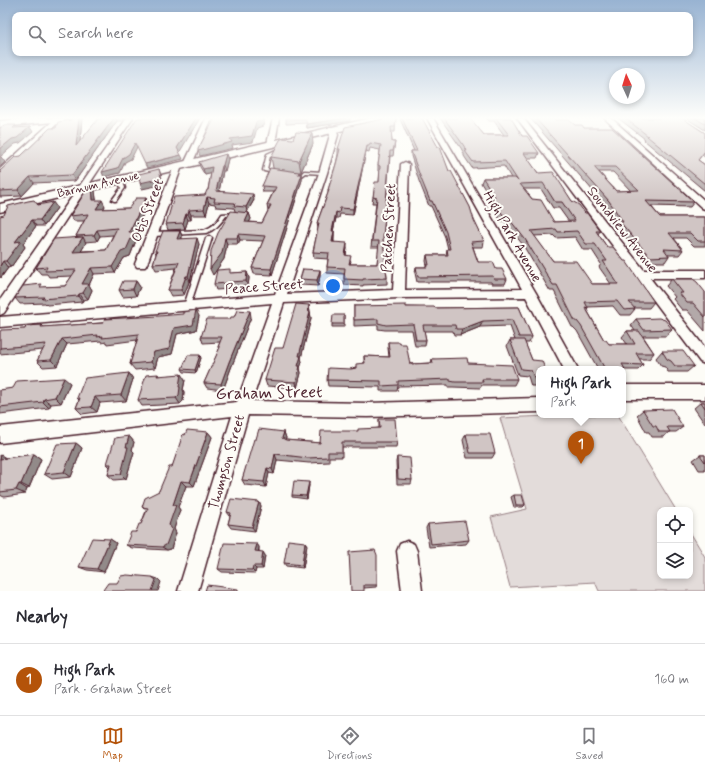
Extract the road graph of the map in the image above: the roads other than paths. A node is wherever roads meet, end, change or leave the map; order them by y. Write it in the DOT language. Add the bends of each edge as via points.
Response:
graph roads {
  1 [pos="30,146"];
  2 [pos="111,146"];
  3 [pos="194,146"];
  4 [pos="265,146"];
  5 [pos="284,146"];
  6 [pos="331,146"];
  7 [pos="446,146"];
  8 [pos="541,146"];
  9 [pos="637,146"];
  10 [pos="405,164"];
  11 [pos="183,165"];
  12 [pos="0,173"];
  13 [pos="280,173"];
  14 [pos="323,173"];
  15 [pos="288,174"];
  16 [pos="120,179"];
  17 [pos="83,187"];
  18 [pos="114,200"];
  19 [pos="705,206"];
  20 [pos="0,208"];
  21 [pos="242,214"];
  22 [pos="154,234"];
  23 [pos="209,238"];
  24 [pos="141,264"];
  25 [pos="640,274"];
  26 [pos="705,274"];
  27 [pos="530,293"];
  28 [pos="399,294"];
  29 [pos="279,299"];
  30 [pos="187,306"];
  31 [pos="0,310"];
  32 [pos="0,322"];
  33 [pos="705,358"];
  34 [pos="569,366"];
  35 [pos="626,392"];
  36 [pos="705,392"];
  37 [pos="536,405"];
  38 [pos="242,408"];
  39 [pos="0,435"];
  40 [pos="407,551"];
  41 [pos="188,591"];
  42 [pos="412,591"];
  1 -- 12 [label="street"];
  2 -- 17 [label="street"];
  3 -- 11 [label="street, Otis Street"];
  4 -- 11 [label="main road, Barnum Avenue"];
  5 -- 13 [label="lane" via="268,155 264,167 265,170"];
  6 -- 14 [label="street, Thompson Street"];
  7 -- 27 [label="street, High Park Avenue"];
  8 -- 25 [label="street, Soundview Avenue"];
  9 -- 19 [label="street"];
  10 -- 28 [label="street, Patchen Street"];
  11 -- 16 [label="main road, Barnum Avenue"];
  11 -- 22 [label="street, Otis Street"];
  14 -- 15 [label="lane"];
  14 -- 29 [label="street, Thompson Street"];
  16 -- 17 [label="main road, Barnum Avenue"];
  16 -- 18 [label="lane" via="123,188"];
  17 -- 20 [label="main road, Barnum Avenue"];
  17 -- 31 [label="street"];
  21 -- 22 [label="lane" via="224,215 217,227 212,230"];
  22 -- 24 [label="street, Otis Street"];
  23 -- 30 [label="lane"];
  25 -- 26 [label="street"];
  25 -- 33 [label="street, Soundview Avenue"];
  27 -- 28 [label="street, Peace Street"];
  27 -- 34 [label="street, High Park Avenue"];
  28 -- 29 [label="street, Peace Street"];
  29 -- 30 [label="street, Peace Street"];
  29 -- 38 [label="street, Thompson Street"];
  30 -- 32 [label="street, Peace Street"];
  35 -- 36 [label="street"];
  37 -- 38 [label="street, Graham Street" via="368,410"];
  38 -- 39 [label="street, Graham Street"];
  38 -- 41 [label="street, Thompson Street"];
  40 -- 42 [label="street"];
}
